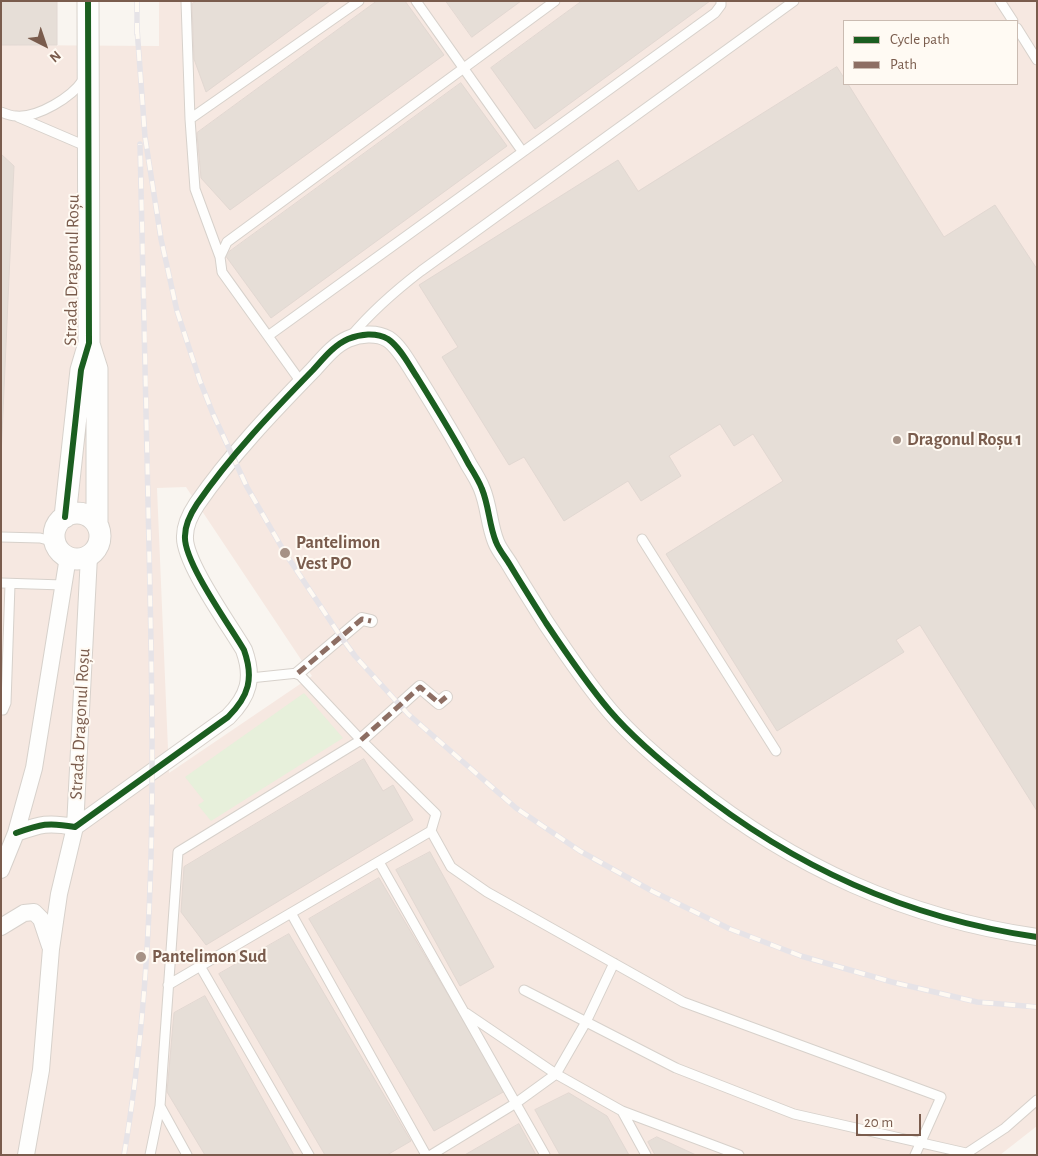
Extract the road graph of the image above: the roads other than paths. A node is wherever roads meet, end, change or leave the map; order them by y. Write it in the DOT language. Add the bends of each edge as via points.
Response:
graph roads {
  1 [pos="88,1"];
  2 [pos="186,1"];
  3 [pos="359,1"];
  4 [pos="416,1"];
  5 [pos="555,1"];
  6 [pos="721,1"];
  7 [pos="794,1"];
  8 [pos="1000,1"];
  9 [pos="1012,20"];
  10 [pos="1018,30"];
  11 [pos="1037,60"];
  12 [pos="89,62"];
  13 [pos="463,68"];
  14 [pos="1,112"];
  15 [pos="18,116"];
  16 [pos="190,119"];
  17 [pos="88,147"];
  18 [pos="522,151"];
  19 [pos="220,256"];
  20 [pos="268,336"];
  21 [pos="350,338"];
  22 [pos="89,343"];
  23 [pos="301,382"];
  24 [pos="65,517"];
  25 [pos="96,524"];
  26 [pos="1,537"];
  27 [pos="642,539"];
  28 [pos="70,551"];
  29 [pos="6,583"];
  30 [pos="64,585"];
  31 [pos="371,621"];
  32 [pos="298,673"];
  33 [pos="250,678"];
  34 [pos="446,697"];
  35 [pos="1,710"];
  36 [pos="361,740"];
  37 [pos="776,751"];
  38 [pos="75,827"];
  39 [pos="431,831"];
  40 [pos="16,833"];
  41 [pos="379,862"];
  42 [pos="1,870"];
  43 [pos="291,913"];
  44 [pos="1,927"];
  45 [pos="1037,937"];
  46 [pos="51,949"];
  47 [pos="614,963"];
  48 [pos="200,966"];
  49 [pos="168,985"];
  50 [pos="524,990"];
  51 [pos="464,1012"];
  52 [pos="586,1022"];
  53 [pos="556,1074"];
  54 [pos="1037,1100"];
  55 [pos="516,1104"];
  56 [pos="160,1106"];
  57 [pos="622,1111"];
  58 [pos="922,1143"];
  59 [pos="965,1154"];
  60 [pos="26,1155"];
  61 [pos="150,1155"];
  62 [pos="187,1155"];
  63 [pos="310,1155"];
  64 [pos="426,1155"];
  65 [pos="431,1155"];
  66 [pos="545,1155"];
  67 [pos="646,1155"];
  68 [pos="739,1155"];
  69 [pos="915,1155"];
  1 -- 12 [label="street, Strada Dragonul Roșu"];
  2 -- 16 [label="lane"];
  3 -- 16 [label="lane"];
  4 -- 13 [label="lane"];
  5 -- 13 [label="lane"];
  6 -- 18 [label="lane" via="722,5 715,13"];
  7 -- 21 [label="lane" via="421,271 388,297"];
  8 -- 9 [label="lane"];
  10 -- 11 [label="lane"];
  12 -- 15 [label="lane" via="78,88 65,98 36,113"];
  12 -- 17 [label="street, Strada Dragonul Roșu"];
  13 -- 18 [label="lane"];
  13 -- 19 [label="lane" via="227,242"];
  14 -- 15 [label="lane"];
  15 -- 17 [label="lane"];
  16 -- 19 [label="lane" via="195,189"];
  17 -- 22 [label="street, Strada Dragonul Roșu"];
  18 -- 20 [label="lane"];
  19 -- 20 [label="lane" via="222,272"];
  20 -- 23 [label="lane"];
  21 -- 23 [label="street" via="333,349"];
  21 -- 45 [label="street" via="366,334 380,336 397,348 483,490 496,542 534,605 611,712 663,763 735,818 787,852 837,878 919,910 998,931"];
  22 -- 24 [label="street, Strada Dragonul Roșu" via="81,370"];
  22 -- 25 [label="street, Strada Dragonul Roșu" via="97,369"];
  23 -- 33 [label="street" via="239,450 195,506 184,534 192,564 244,650"];
  24 -- 25 [label="street" via="86,515"];
  24 -- 28 [label="street" via="56,527"];
  25 -- 28 [label="street" via="100,538 94,551"];
  26 -- 28 [label="lane" via="40,538"];
  27 -- 37 [label="lane"];
  28 -- 30 [label="street, Strada Dragonul Roșu"];
  28 -- 38 [label="street, Strada Dragonul Roșu"];
  29 -- 30 [label="lane"];
  29 -- 35 [label="lane" via="6,704"];
  30 -- 40 [label="street, Strada Dragonul Roșu" via="34,768"];
  31 -- 32 [label="street" via="362,619"];
  32 -- 33 [label="lane"];
  32 -- 36 [label="lane"];
  33 -- 38 [label="street" via="246,694 228,718"];
  34 -- 36 [label="street" via="439,703 420,687"];
  36 -- 39 [label="lane" via="436,814"];
  36 -- 49 [label="lane" via="178,852"];
  38 -- 40 [label="street" via="40,824"];
  38 -- 46 [label="street, Strada Dragonul Roșu" via="59,894"];
  39 -- 41 [label="lane"];
  39 -- 47 [label="lane" via="451,867 487,892"];
  40 -- 42 [label="street, Strada Dragonul Roșu"];
  41 -- 43 [label="lane"];
  41 -- 51 [label="lane"];
  43 -- 48 [label="lane"];
  43 -- 64 [label="lane"];
  44 -- 46 [label="street, Strada Dragonul Roșu" via="24,913 34,912 41,919"];
  46 -- 60 [label="street, Strada Dragonul Roșu" via="41,1070"];
  47 -- 52 [label="lane"];
  47 -- 58 [label="lane" via="684,1002 941,1097"];
  48 -- 49 [label="lane"];
  48 -- 63 [label="lane"];
  49 -- 56 [label="lane"];
  50 -- 52 [label="lane"];
  51 -- 53 [label="lane"];
  51 -- 55 [label="lane"];
  52 -- 53 [label="lane"];
  52 -- 58 [label="lane" via="676,1068 794,1114"];
  53 -- 55 [label="lane"];
  53 -- 57 [label="lane"];
  54 -- 59 [label="lane" via="1005,1128"];
  55 -- 65 [label="lane"];
  55 -- 66 [label="lane"];
  56 -- 61 [label="lane"];
  56 -- 62 [label="lane"];
  57 -- 67 [label="lane"];
  57 -- 68 [label="lane"];
  58 -- 59 [label="lane"];
  58 -- 69 [label="lane"];
}
